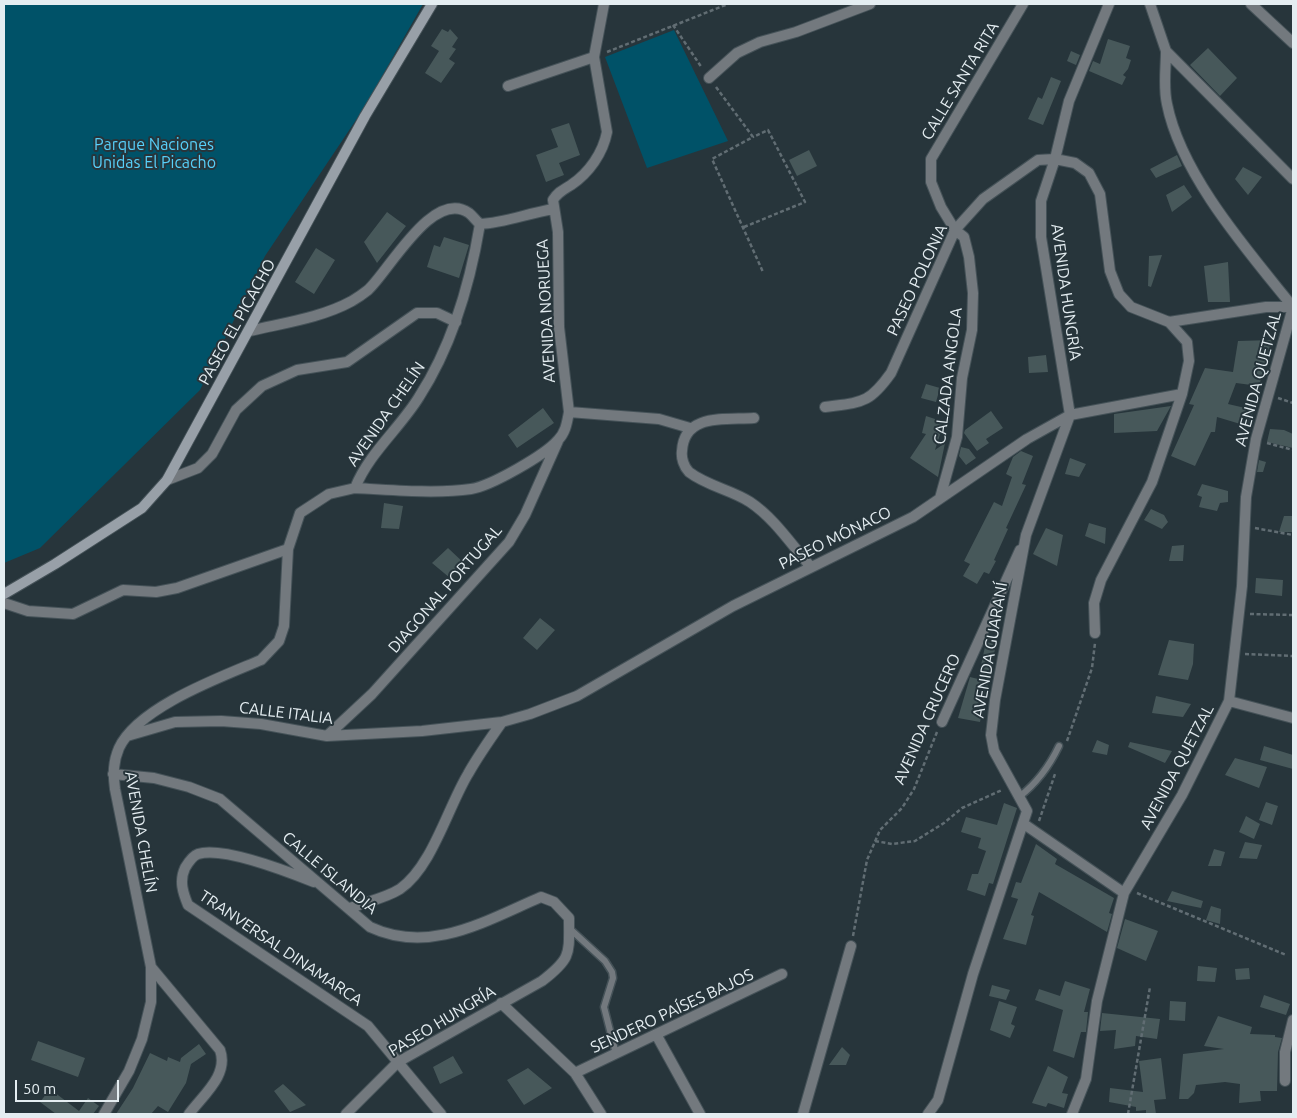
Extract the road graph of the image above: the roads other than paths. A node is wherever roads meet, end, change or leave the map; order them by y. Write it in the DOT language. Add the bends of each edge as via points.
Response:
graph roads {
  1 [pos="432,4"];
  2 [pos="604,4"];
  3 [pos="870,4"];
  4 [pos="1024,4"];
  5 [pos="1109,4"];
  6 [pos="1150,4"];
  7 [pos="1251,4"];
  8 [pos="1293,44"];
  9 [pos="1166,50"];
  10 [pos="594,57"];
  11 [pos="709,78"];
  12 [pos="508,86"];
  13 [pos="1055,159"];
  14 [pos="1293,179"];
  15 [pos="554,209"];
  16 [pos="480,224"];
  17 [pos="955,230"];
  18 [pos="1293,307"];
  19 [pos="456,322"];
  20 [pos="1169,322"];
  21 [pos="250,331"];
  22 [pos="1182,394"];
  23 [pos="825,407"];
  24 [pos="568,412"];
  25 [pos="1070,415"];
  26 [pos="754,418"];
  27 [pos="690,428"];
  28 [pos="558,441"];
  29 [pos="167,480"];
  30 [pos="355,488"];
  31 [pos="940,498"];
  32 [pos="1026,535"];
  33 [pos="288,549"];
  34 [pos="810,566"];
  35 [pos="4,594"];
  36 [pos="4,603"];
  37 [pos="1095,633"];
  38 [pos="1229,701"];
  39 [pos="1293,718"];
  40 [pos="502,722"];
  41 [pos="942,722"];
  42 [pos="127,736"];
  43 [pos="326,736"];
  44 [pos="1061,748"];
  45 [pos="113,774"];
  46 [pos="1019,797"];
  47 [pos="1024,824"];
  48 [pos="324,886"];
  49 [pos="1125,890"];
  50 [pos="350,908"];
  51 [pos="569,928"];
  52 [pos="850,946"];
  53 [pos="562,965"];
  54 [pos="151,967"];
  55 [pos="782,974"];
  56 [pos="501,1002"];
  57 [pos="1293,1020"];
  58 [pos="657,1036"];
  59 [pos="616,1054"];
  60 [pos="398,1062"];
  61 [pos="575,1073"];
  62 [pos="1285,1081"];
  63 [pos="104,1114"];
  64 [pos="189,1114"];
  65 [pos="346,1114"];
  66 [pos="441,1114"];
  67 [pos="601,1114"];
  68 [pos="700,1114"];
  69 [pos="804,1114"];
  70 [pos="928,1114"];
  71 [pos="1072,1114"];
  1 -- 21 [label="street, PASEO EL PICACHO" via="365,116"];
  2 -- 10 [label="street"];
  3 -- 11 [label="street" via="760,42 737,53"];
  4 -- 17 [label="street, CALLE SANTA RITA" via="931,159 931,182 941,208"];
  5 -- 13 [label="street, AVENIDA HUNGRÍA" via="1068,101"];
  6 -- 9 [label="street"];
  7 -- 8 [label="street"];
  9 -- 14 [label="street"];
  9 -- 18 [label="street" via="1166,102 1176,136 1191,166 1249,252"];
  10 -- 12 [label="street"];
  10 -- 15 [label="street" via="606,132 604,145 598,158 572,184 559,191 553,200"];
  13 -- 17 [label="street, PASEO POLONIA" via="1038,160 1030,165 983,199"];
  13 -- 20 [label="street, PASEO POLONIA" via="1075,163 1089,173 1100,194 1110,271 1119,294 1131,307"];
  13 -- 25 [label="street, AVENIDA HUNGRÍA" via="1041,201 1041,237"];
  15 -- 16 [label="street" via="500,223"];
  15 -- 24 [label="street, AVENIDA NORUEGA" via="558,232 559,326"];
  16 -- 19 [label="street, AVENIDA CHELÍN"];
  16 -- 21 [label="street" via="469,212 453,209 437,214 418,229 368,290 350,302 312,317"];
  17 -- 23 [label="street, PASEO POLONIA" via="891,373 878,391 867,400"];
  17 -- 31 [label="street, CALZADA ANGOLA" via="964,237 969,257 973,293 972,330 962,378 958,437"];
  18 -- 20 [label="street" via="1266,307"];
  18 -- 38 [label="street, AVENIDA QUETZAL" via="1256,439 1246,497"];
  19 -- 29 [label="street" via="437,312 417,313 347,362 297,370 262,386 236,410 212,454 198,468"];
  19 -- 30 [label="street, AVENIDA CHELÍN" via="441,360 419,398 362,472"];
  20 -- 22 [label="street" via="1187,342 1189,361"];
  21 -- 29 [label="street, PASEO EL PICACHO"];
  22 -- 25 [label="street, PASEO MÓNACO"];
  22 -- 37 [label="street" via="1152,482 1101,580 1094,603"];
  24 -- 27 [label="street" via="659,419"];
  24 -- 28 [label="street" via="566,429"];
  25 -- 31 [label="street, PASEO MÓNACO" via="1027,439"];
  25 -- 32 [label="street, AVENIDA GUARANÍ"];
  26 -- 27 [label="street" via="701,422"];
  27 -- 34 [label="street" via="682,439 681,457 688,471 749,501 769,516"];
  28 -- 30 [label="street" via="521,466 473,488"];
  28 -- 43 [label="street, DIAGONAL PORTUGAL" via="525,515 509,542 372,694"];
  29 -- 35 [label="street, PASEO EL PICACHO" via="142,508"];
  30 -- 33 [label="street, AVENIDA CHELÍN" via="329,494 300,513"];
  31 -- 34 [label="street, PASEO MÓNACO" via="913,517"];
  32 -- 41 [label="street, AVENIDA CRUCERO"];
  32 -- 46 [label="street, AVENIDA GUARANÍ" via="991,735 994,751"];
  33 -- 36 [label="street" via="177,588 156,592 122,590 73,614 28,611"];
  33 -- 42 [label="street, AVENIDA CHELÍN" via="284,626 272,650 261,660 161,706"];
  34 -- 40 [label="street, PASEO MÓNACO" via="733,606 577,696"];
  38 -- 39 [label="street"];
  38 -- 49 [label="street, AVENIDA QUETZAL" via="1182,795"];
  40 -- 43 [label="street, CALLE ITALIA" via="466,728"];
  40 -- 50 [label="street" via="468,772 419,871 400,889"];
  42 -- 43 [label="street, CALLE ITALIA" via="175,722 221,721 261,724"];
  42 -- 45 [label="street, AVENIDA CHELÍN" via="115,760"];
  44 -- 46 [label="lane" via="1030,789"];
  45 -- 48 [label="street, CALLE ISLANDIA" via="172,782 220,799"];
  45 -- 54 [label="street, AVENIDA CHELÍN"];
  46 -- 47 [label="street, AVENIDA GUARANÍ" via="1027,812"];
  47 -- 49 [label="street"];
  47 -- 70 [label="street, AVENIDA GUARANÍ" via="973,974 938,1100"];
  48 -- 50 [label="street, CALLE ISLANDIA"];
  48 -- 60 [label="street, TRANVERSAL DINAMARCA" via="260,862 213,853 197,854 188,862 182,876 188,905 368,1026"];
  49 -- 71 [label="street, AVENIDA QUETZAL" via="1097,1002 1086,1079"];
  50 -- 51 [label="street, CALLE ISLANDIA" via="370,927 388,936 411,939 466,930 541,897 554,902 569,918"];
  51 -- 53 [label="street, CALLE ISLANDIA" via="569,949"];
  51 -- 59 [label="lane" via="605,961 612,972 604,1007"];
  52 -- 69 [label="street"];
  53 -- 56 [label="street, PASEO HUNGRÍA" via="542,981"];
  54 -- 63 [label="street, AVENIDA CHELÍN" via="151,1002 142,1038 129,1071"];
  54 -- 64 [label="street" via="220,1050 224,1060 222,1072"];
  55 -- 58 [label="street, SENDERO PAÍSES BAJOS"];
  56 -- 60 [label="street, PASEO HUNGRÍA"];
  56 -- 61 [label="street"];
  57 -- 62 [label="street" via="1285,1052"];
  58 -- 59 [label="street, SENDERO PAÍSES BAJOS"];
  58 -- 68 [label="street"];
  59 -- 61 [label="street, SENDERO PAÍSES BAJOS"];
  60 -- 65 [label="street, PASEO HUNGRÍA"];
  60 -- 66 [label="street, TRANVERSAL DINAMARCA"];
  61 -- 67 [label="street"];
}
